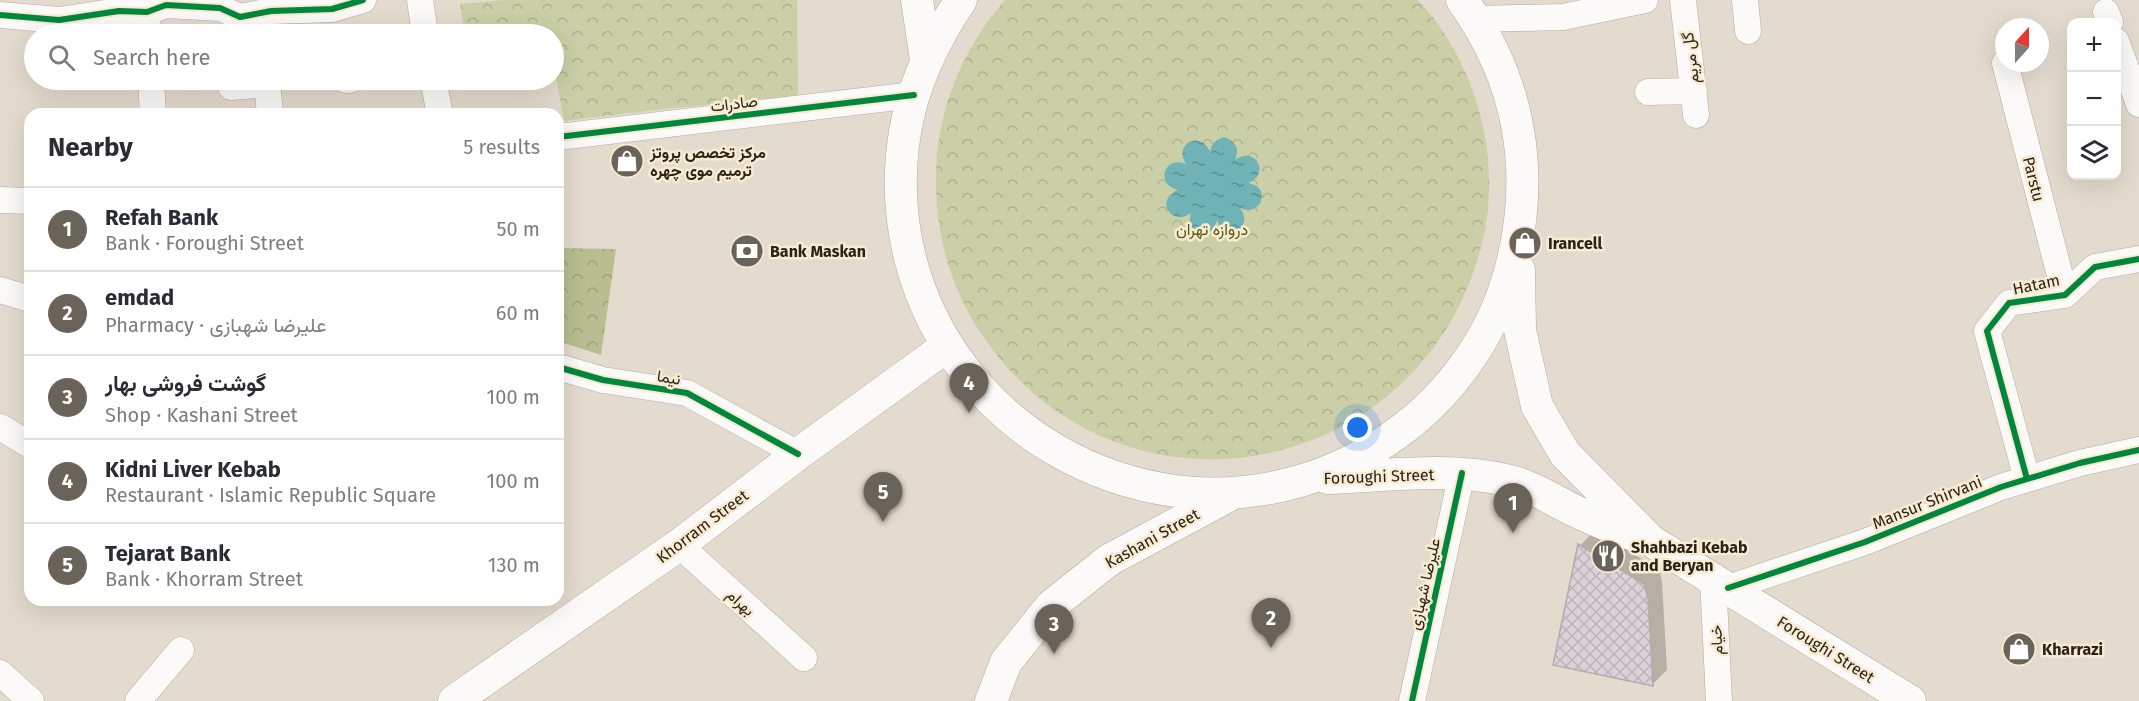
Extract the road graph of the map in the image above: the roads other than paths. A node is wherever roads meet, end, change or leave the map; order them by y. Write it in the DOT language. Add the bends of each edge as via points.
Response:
graph roads {
  1 [pos="363,0"];
  2 [pos="420,0"];
  3 [pos="917,0"];
  4 [pos="961,0"];
  5 [pos="1645,0"];
  6 [pos="1683,0"];
  7 [pos="1744,0"];
  8 [pos="119,6"];
  9 [pos="1563,8"];
  10 [pos="1469,10"];
  11 [pos="0,15"];
  12 [pos="148,23"];
  13 [pos="424,24"];
  14 [pos="1748,31"];
  15 [pos="2121,55"];
  16 [pos="926,60"];
  17 [pos="2008,72"];
  18 [pos="152,90"];
  19 [pos="268,90"];
  20 [pos="435,90"];
  21 [pos="1648,92"];
  22 [pos="914,95"];
  23 [pos="2139,104"];
  24 [pos="153,108"];
  25 [pos="269,108"];
  26 [pos="439,108"];
  27 [pos="564,136"];
  28 [pos="0,200"];
  29 [pos="24,201"];
  30 [pos="1519,239"];
  31 [pos="2139,259"];
  32 [pos="0,290"];
  33 [pos="2065,295"];
  34 [pos="24,297"];
  35 [pos="947,346"];
  36 [pos="564,369"];
  37 [pos="0,427"];
  38 [pos="24,441"];
  39 [pos="2139,450"];
  40 [pos="798,454"];
  41 [pos="1572,461"];
  42 [pos="1462,473"];
  43 [pos="1309,479"];
  44 [pos="2027,479"];
  45 [pos="1540,492"];
  46 [pos="1234,493"];
  47 [pos="1651,541"];
  48 [pos="679,545"];
  49 [pos="1720,584"];
  50 [pos="181,650"];
  51 [pos="804,658"];
  52 [pos="0,673"];
  53 [pos="31,701"];
  54 [pos="138,701"];
  55 [pos="454,701"];
  56 [pos="991,701"];
  57 [pos="1412,701"];
  58 [pos="1719,701"];
  59 [pos="1910,701"];
  1 -- 12 [label="street" via="332,9 271,11 240,17 220,8 166,5"];
  2 -- 13 [label="street"];
  3 -- 16 [label="main road"];
  4 -- 16 [label="main road"];
  5 -- 9 [label="street"];
  6 -- 21 [label="street, گل مریم" via="1695,103"];
  7 -- 14 [label="street"];
  8 -- 11 [label="street" via="59,20"];
  8 -- 12 [label="street"];
  9 -- 10 [label="street"];
  10 -- 30 [label="main road" via="1495,53 1518,126 1523,164"];
  15 -- 23 [label="street"];
  16 -- 22 [label="main road"];
  17 -- 33 [label="street, Parstu"];
  18 -- 24 [label="street"];
  19 -- 25 [label="street"];
  20 -- 26 [label="street"];
  22 -- 27 [label="street, صادرات"];
  22 -- 35 [label="main road" via="905,131 901,205 916,278"];
  28 -- 29 [label="street"];
  30 -- 41 [label="main road, Foroughi Street" via="1520,330 1537,406"];
  30 -- 43 [label="main road" via="1494,317 1463,368 1438,397 1379,446"];
  31 -- 33 [label="street, Hatam" via="2095,267"];
  32 -- 34 [label="street"];
  33 -- 44 [label="street, Hatam" via="2009,303 1988,332"];
  35 -- 40 [label="main road, Khorram Street"];
  35 -- 46 [label="main road" via="994,404 1037,439 1077,462 1120,480 1157,488"];
  36 -- 40 [label="street, نیما" via="603,380 687,393"];
  37 -- 38 [label="street"];
  39 -- 44 [label="street, Mansur Shirvani"];
  40 -- 48 [label="main road, Khorram Street"];
  41 -- 45 [label="main road" via="1562,461 1544,472"];
  41 -- 47 [label="main road, Foroughi Street"];
  42 -- 43 [label="main road, Foroughi Street"];
  42 -- 45 [label="main road, Foroughi Street" via="1508,480"];
  42 -- 57 [label="street, علیرضا شهبازی"];
  43 -- 46 [label="main road"];
  44 -- 49 [label="street, Mansur Shirvani" via="1865,542"];
  45 -- 47 [label="main road, Foroughi Street"];
  46 -- 56 [label="main road, Kashani Street" via="1108,560 1051,606 1006,662"];
  47 -- 49 [label="main road, Foroughi Street"];
  48 -- 51 [label="street, بهرام"];
  48 -- 55 [label="main road, Khorram Street"];
  49 -- 58 [label="street, خیام"];
  49 -- 59 [label="main road, Foroughi Street"];
  50 -- 54 [label="street"];
  52 -- 53 [label="street"];
}
